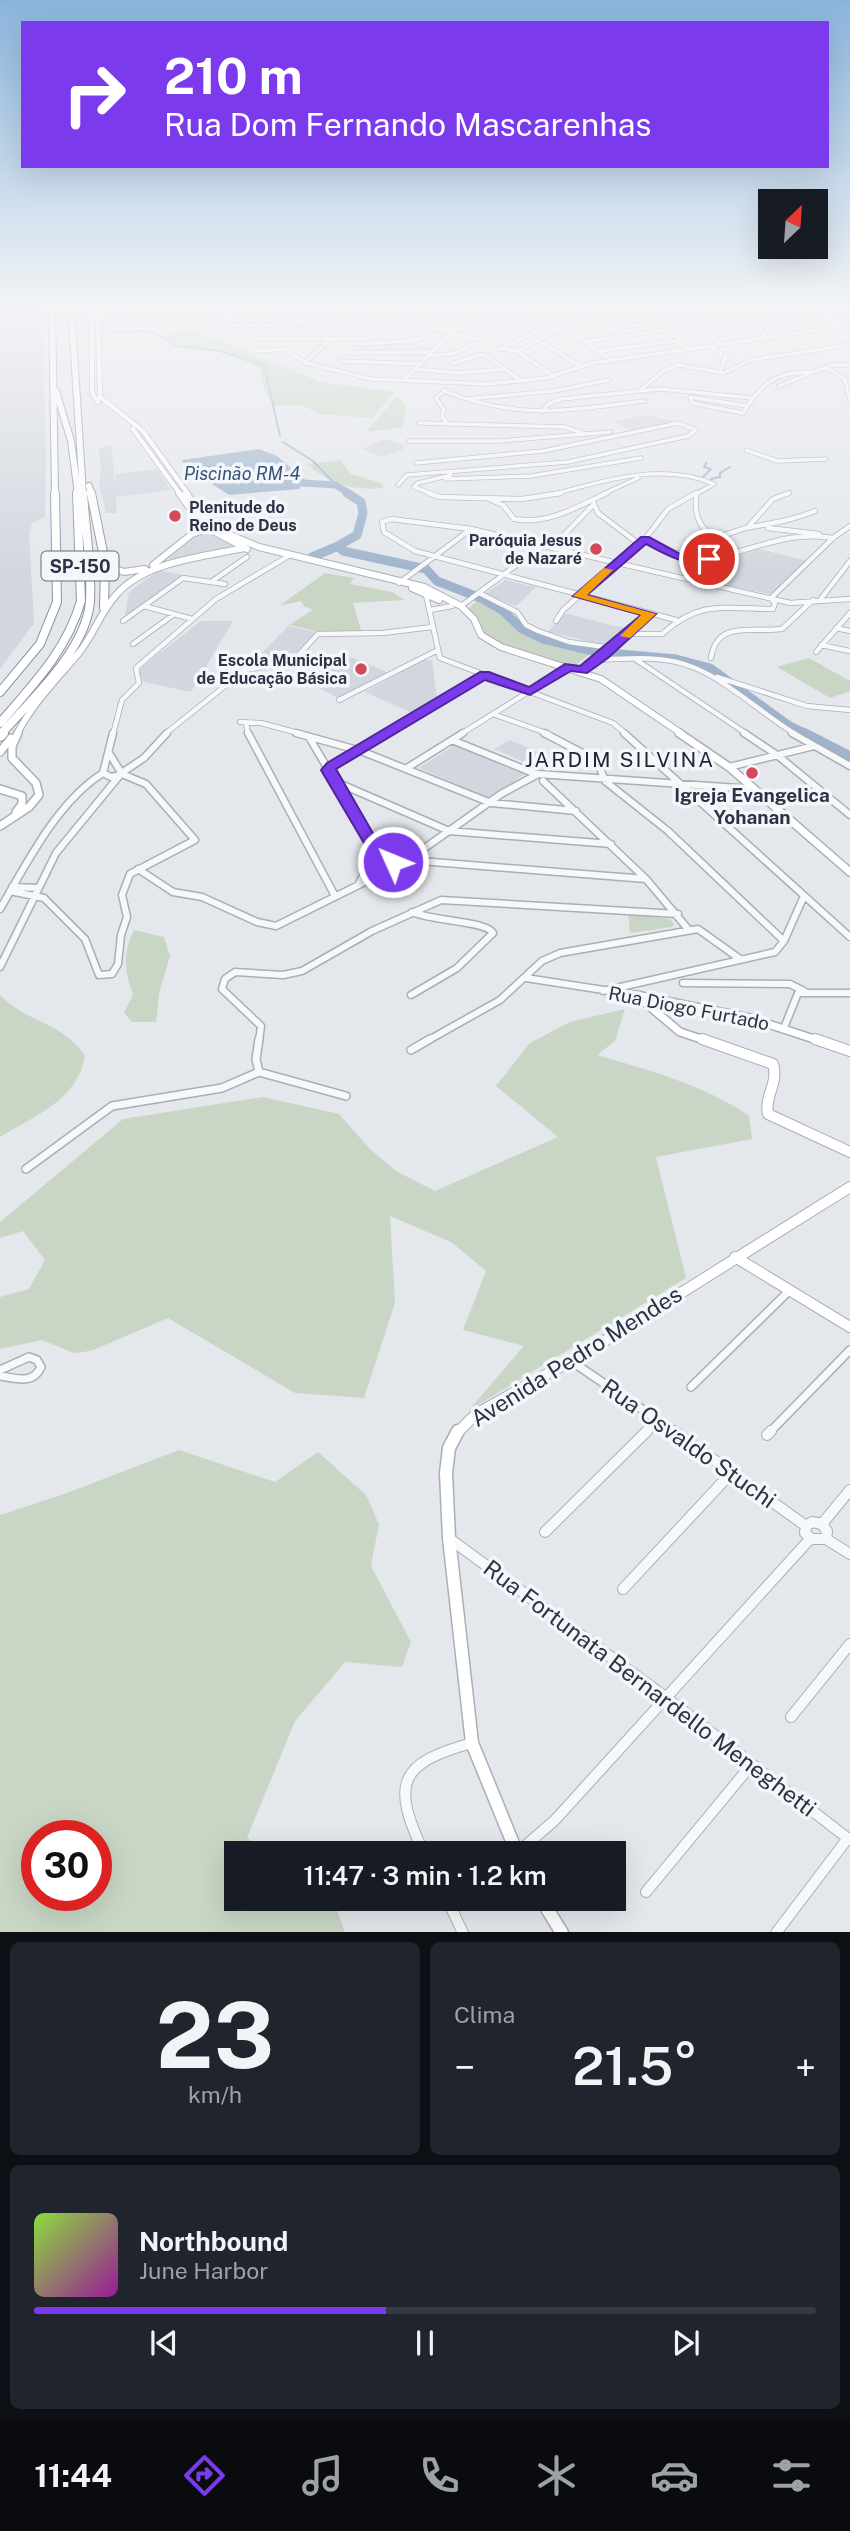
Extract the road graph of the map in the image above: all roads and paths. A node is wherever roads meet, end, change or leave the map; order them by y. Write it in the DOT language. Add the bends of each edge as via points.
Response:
graph roads {
  1 [pos="54,395"];
  2 [pos="58,395"];
  3 [pos="77,395"];
  4 [pos="94,395"];
  5 [pos="100,395"];
  6 [pos="439,395"];
  7 [pos="458,395"];
  8 [pos="507,395"];
  9 [pos="597,395"];
  10 [pos="622,395"];
  11 [pos="691,395"];
  12 [pos="694,395"];
  13 [pos="754,395"];
  14 [pos="752,398"];
  15 [pos="465,399"];
  16 [pos="645,401"];
  17 [pos="633,402"];
  18 [pos="747,406"];
  19 [pos="542,412"];
  20 [pos="419,423"];
  21 [pos="448,424"];
  22 [pos="610,432"];
  23 [pos="587,435"];
  24 [pos="596,440"];
  25 [pos="409,441"];
  26 [pos="581,443"];
  27 [pos="746,450"];
  28 [pos="641,458"];
  29 [pos="826,460"];
  30 [pos="82,462"];
  31 [pos="416,463"];
  32 [pos="455,473"];
  33 [pos="644,475"];
  34 [pos="439,480"];
  35 [pos="398,485"];
  36 [pos="696,493"];
  37 [pos="789,493"];
  38 [pos="477,497"];
  39 [pos="593,502"];
  40 [pos="815,511"];
  41 [pos="195,517"];
  42 [pos="850,526"];
  43 [pos="748,527"];
  44 [pos="206,529"];
  45 [pos="218,529"];
  46 [pos="471,529"];
  47 [pos="192,533"];
  48 [pos="825,536"];
  49 [pos="833,538"];
  50 [pos="645,539"];
  51 [pos="639,544"];
  52 [pos="255,546"];
  53 [pos="542,546"];
  54 [pos="244,548"];
  55 [pos="247,556"];
  56 [pos="287,557"];
  57 [pos="434,557"];
  58 [pos="162,561"];
  59 [pos="850,561"];
  60 [pos="103,564"];
  61 [pos="171,564"];
  62 [pos="615,564"];
  63 [pos="145,569"];
  64 [pos="504,578"];
  65 [pos="211,582"];
  66 [pos="401,582"];
  67 [pos="128,584"];
  68 [pos="225,584"];
  69 [pos="426,595"];
  70 [pos="480,595"];
  71 [pos="579,596"];
  72 [pos="771,598"];
  73 [pos="850,599"];
  74 [pos="813,600"];
  75 [pos="820,600"];
  76 [pos="445,602"];
  77 [pos="792,603"];
  78 [pos="144,606"];
  79 [pos="452,606"];
  80 [pos="461,606"];
  81 [pos="104,608"];
  82 [pos="773,609"];
  83 [pos="429,610"];
  84 [pos="802,611"];
  85 [pos="850,613"];
  86 [pos="650,614"];
  87 [pos="173,615"];
  88 [pos="192,620"];
  89 [pos="676,620"];
  90 [pos="123,621"];
  91 [pos="556,621"];
  92 [pos="475,625"];
  93 [pos="432,626"];
  94 [pos="836,628"];
  95 [pos="850,631"];
  96 [pos="628,634"];
  97 [pos="133,645"];
  98 [pos="821,645"];
  99 [pos="438,650"];
  100 [pos="608,651"];
  101 [pos="850,651"];
  102 [pos="816,652"];
  103 [pos="422,658"];
  104 [pos="440,658"];
  105 [pos="634,658"];
  106 [pos="711,658"];
  107 [pos="598,660"];
  108 [pos="569,667"];
  109 [pos="582,670"];
  110 [pos="484,675"];
  111 [pos="713,677"];
  112 [pos="0,692"];
  113 [pos="530,692"];
  114 [pos="339,700"];
  115 [pos="850,710"];
  116 [pos="493,715"];
  117 [pos="24,722"];
  118 [pos="0,723"];
  119 [pos="0,736"];
  120 [pos="309,737"];
  121 [pos="452,740"];
  122 [pos="332,743"];
  123 [pos="349,747"];
  124 [pos="814,747"];
  125 [pos="316,751"];
  126 [pos="361,751"];
  127 [pos="0,752"];
  128 [pos="109,753"];
  129 [pos="778,755"];
  130 [pos="349,756"];
  131 [pos="320,758"];
  132 [pos="342,760"];
  133 [pos="132,765"];
  134 [pos="850,766"];
  135 [pos="407,768"];
  136 [pos="729,768"];
  137 [pos="119,769"];
  138 [pos="328,770"];
  139 [pos="104,771"];
  140 [pos="535,776"];
  141 [pos="545,778"];
  142 [pos="605,781"];
  143 [pos="336,782"];
  144 [pos="626,782"];
  145 [pos="682,785"];
  146 [pos="700,787"];
  147 [pos="0,789"];
  148 [pos="753,789"];
  149 [pos="624,797"];
  150 [pos="696,798"];
  151 [pos="492,802"];
  152 [pos="576,811"];
  153 [pos="850,815"];
  154 [pos="11,818"];
  155 [pos="0,826"];
  156 [pos="449,831"];
  157 [pos="611,844"];
  158 [pos="375,854"];
  159 [pos="408,860"];
  160 [pos="401,864"];
  161 [pos="138,869"];
  162 [pos="391,869"];
  163 [pos="850,872"];
  164 [pos="646,879"];
  165 [pos="358,885"];
  166 [pos="11,889"];
  167 [pos="37,891"];
  168 [pos="335,896"];
  169 [pos="804,896"];
  170 [pos="0,909"];
  171 [pos="412,912"];
  172 [pos="678,914"];
  173 [pos="688,929"];
  174 [pos="850,937"];
  175 [pos="784,941"];
  176 [pos="740,959"];
  177 [pos="0,967"];
  178 [pos="526,978"];
  179 [pos="682,983"];
  180 [pos="603,991"];
  181 [pos="804,991"];
  182 [pos="850,993"];
  183 [pos="411,995"];
  184 [pos="636,995"];
  185 [pos="784,1028"];
  186 [pos="411,1051"];
  187 [pos="850,1051"];
  188 [pos="259,1072"];
  189 [pos="346,1096"];
  190 [pos="850,1153"];
  191 [pos="26,1169"];
  192 [pos="850,1187"];
  193 [pos="736,1256"];
  194 [pos="790,1290"];
  195 [pos="850,1327"];
  196 [pos="850,1350"];
  197 [pos="571,1361"];
  198 [pos="0,1370"];
  199 [pos="0,1376"];
  200 [pos="691,1387"];
  201 [pos="658,1420"];
  202 [pos="767,1435"];
  203 [pos="733,1471"];
  204 [pos="850,1490"];
  205 [pos="822,1524"];
  206 [pos="806,1525"];
  207 [pos="545,1532"];
  208 [pos="449,1538"];
  209 [pos="810,1539"];
  210 [pos="826,1539"];
  211 [pos="850,1554"];
  212 [pos="623,1589"];
  213 [pos="850,1644"];
  214 [pos="664,1696"];
  215 [pos="791,1717"];
  216 [pos="472,1743"];
  217 [pos="752,1764"];
  218 [pos="849,1839"];
  219 [pos="419,1841"];
  220 [pos="512,1841"];
  221 [pos="531,1841"];
  222 [pos="646,1892"];
  223 [pos="453,1911"];
  224 [pos="548,1911"];
  225 [pos="463,1932"];
  226 [pos="561,1932"];
  227 [pos="777,1932"];
  1 -- 112 [label="highway, SP-150" via="57,602 40,644"];
  2 -- 118 [label="highway, SP-150" via="72,452 81,601 78,619"];
  3 -- 30 [label="highway, SP-150" via="79,433 85,440"];
  4 -- 41 [label="street" via="102,407 138,433"];
  5 -- 45 [label="street" via="144,431 203,516"];
  6 -- 21 [label="street" via="436,398 444,410 441,416"];
  7 -- 15 [label="street"];
  8 -- 15 [label="street"];
  9 -- 19 [label="street" via="561,399"];
  10 -- 17 [label="street"];
  11 -- 18 [label="street"];
  11 -- 18 [label="street" via="692,403 743,413"];
  12 -- 14 [label="street"];
  13 -- 14 [label="street"];
  14 -- 18 [label="street"];
  15 -- 19 [label="street" via="497,411"];
  16 -- 17 [label="street"];
  17 -- 19 [label="street"];
  20 -- 21 [label="street"];
  21 -- 23 [label="street" via="565,427"];
  22 -- 23 [label="street"];
  23 -- 24 [label="street"];
  23 -- 25 [label="street"];
  23 -- 26 [label="street"];
  24 -- 26 [label="street"];
  24 -- 32 [label="street" via="678,423 696,430 688,436 568,462"];
  26 -- 31 [label="street"];
  27 -- 29 [label="street" via="778,461"];
  28 -- 34 [label="street" via="524,477"];
  30 -- 60 [label="highway" via="99,527"];
  30 -- 119 [label="highway, SP-150" via="90,601 87,617 77,640"];
  32 -- 34 [label="street"];
  32 -- 35 [label="street" via="407,475"];
  33 -- 36 [label="street" via="680,473 714,484"];
  33 -- 38 [label="street" via="593,482 537,498"];
  33 -- 39 [label="street"];
  34 -- 38 [label="street" via="414,487 440,497"];
  36 -- 43 [label="street" via="696,513 705,531 723,535"];
  36 -- 50 [label="street" via="668,509"];
  37 -- 43 [label="street" via="773,499"];
  38 -- 39 [label="street" via="500,503 512,517 525,522 552,518"];
  39 -- 51 [label="street" via="598,513"];
  39 -- 53 [label="street" via="570,531"];
  40 -- 43 [label="street" via="784,523"];
  41 -- 44 [label="street"];
  41 -- 47 [label="street"];
  42 -- 49 [label="street"];
  43 -- 48 [label="street"];
  44 -- 45 [label="street"];
  44 -- 47 [label="street"];
  44 -- 54 [label="street"];
  45 -- 52 [label="street"];
  46 -- 53 [label="street"];
  46 -- 57 [label="street"];
  46 -- 57 [label="street" via="383,520 382,528 390,537"];
  47 -- 58 [label="street"];
  48 -- 49 [label="street"];
  48 -- 50 [label="street" via="779,541 709,559 678,557"];
  49 -- 72 [label="street"];
  50 -- 51 [label="street"];
  51 -- 62 [label="street"];
  52 -- 54 [label="street"];
  52 -- 56 [label="street"];
  53 -- 62 [label="street"];
  53 -- 64 [label="street"];
  54 -- 56 [label="street"];
  54 -- 61 [label="street"];
  55 -- 65 [label="street"];
  56 -- 66 [label="street"];
  56 -- 88 [label="street" via="224,594"];
  57 -- 64 [label="street"];
  57 -- 66 [label="street"];
  58 -- 61 [label="street"];
  58 -- 63 [label="street"];
  59 -- 75 [label="street"];
  60 -- 63 [label="street" via="124,572"];
  60 -- 81 [label="highway"];
  61 -- 67 [label="street"];
  62 -- 71 [label="street"];
  62 -- 72 [label="street"];
  63 -- 67 [label="street" via="128,579"];
  64 -- 70 [label="street"];
  64 -- 71 [label="street"];
  65 -- 68 [label="street"];
  65 -- 78 [label="street" via="183,578"];
  66 -- 69 [label="street"];
  66 -- 80 [label="street" via="424,587"];
  67 -- 81 [label="street"];
  69 -- 76 [label="street"];
  69 -- 83 [label="street"];
  70 -- 80 [label="street"];
  70 -- 100 [label="street" via="517,612 526,625 538,631"];
  71 -- 86 [label="street"];
  71 -- 91 [label="street"];
  72 -- 77 [label="street"];
  72 -- 82 [label="street"];
  73 -- 75 [label="street"];
  74 -- 75 [label="street"];
  74 -- 77 [label="street"];
  74 -- 84 [label="street"];
  76 -- 79 [label="street"];
  76 -- 80 [label="street"];
  77 -- 82 [label="street"];
  77 -- 84 [label="street"];
  78 -- 87 [label="street"];
  78 -- 90 [label="street"];
  79 -- 83 [label="street"];
  79 -- 92 [label="street"];
  80 -- 92 [label="street"];
  81 -- 117 [label="street" via="89,640"];
  82 -- 89 [label="street" via="707,608"];
  83 -- 93 [label="street"];
  84 -- 106 [label="street" via="778,631 737,629 725,633 712,649"];
  85 -- 94 [label="street"];
  86 -- 89 [label="street"];
  86 -- 96 [label="street"];
  87 -- 88 [label="street"];
  87 -- 97 [label="street"];
  88 -- 128 [label="street" via="135,670 139,683 122,700"];
  89 -- 96 [label="street" via="662,634"];
  92 -- 108 [label="street" via="481,635 501,647"];
  93 -- 99 [label="street"];
  93 -- 133 [label="street" via="383,634 318,634 292,662 241,673"];
  94 -- 95 [label="street"];
  94 -- 98 [label="street"];
  96 -- 100 [label="street"];
  98 -- 101 [label="street"];
  98 -- 102 [label="street"];
  99 -- 103 [label="street"];
  99 -- 104 [label="street"];
  100 -- 107 [label="street"];
  103 -- 104 [label="street"];
  103 -- 114 [label="street"];
  104 -- 110 [label="street"];
  105 -- 107 [label="street"];
  105 -- 111 [label="street" via="683,663"];
  105 -- 129 [label="street"];
  107 -- 109 [label="street"];
  108 -- 109 [label="street"];
  108 -- 113 [label="street"];
  109 -- 136 [label="street" via="619,690"];
  110 -- 113 [label="street"];
  110 -- 126 [label="street"];
  111 -- 115 [label="street" via="807,706"];
  111 -- 124 [label="street"];
  113 -- 116 [label="street"];
  113 -- 145 [label="street" via="613,723"];
  116 -- 121 [label="street"];
  116 -- 142 [label="street" via="579,748 603,772"];
  117 -- 127 [label="street"];
  117 -- 154 [label="street" via="10,752 36,783 39,794"];
  120 -- 122 [label="street"];
  120 -- 125 [label="street"];
  120 -- 168 [label="street" via="243,722"];
  121 -- 135 [label="street"];
  121 -- 140 [label="street"];
  122 -- 123 [label="street"];
  122 -- 125 [label="street"];
  123 -- 126 [label="street"];
  123 -- 130 [label="street"];
  124 -- 129 [label="street"];
  124 -- 134 [label="street"];
  125 -- 131 [label="street"];
  126 -- 130 [label="street"];
  126 -- 135 [label="street"];
  128 -- 137 [label="street"];
  128 -- 139 [label="street"];
  129 -- 136 [label="street"];
  129 -- 153 [label="street"];
  130 -- 132 [label="street"];
  131 -- 132 [label="street"];
  131 -- 138 [label="street"];
  132 -- 138 [label="street"];
  133 -- 137 [label="street"];
  133 -- 137 [label="street"];
  135 -- 151 [label="street"];
  136 -- 148 [label="street"];
  137 -- 139 [label="street"];
  137 -- 139 [label="street" via="111,777"];
  137 -- 161 [label="street" via="146,784 195,841"];
  137 -- 167 [label="street" via="68,838"];
  138 -- 143 [label="street"];
  139 -- 166 [label="street" via="45,833"];
  140 -- 141 [label="street"];
  140 -- 151 [label="street"];
  141 -- 142 [label="street"];
  141 -- 152 [label="street"];
  142 -- 144 [label="street"];
  142 -- 149 [label="street"];
  143 -- 156 [label="street"];
  143 -- 158 [label="street"];
  144 -- 145 [label="street"];
  144 -- 149 [label="street"];
  145 -- 146 [label="street"];
  145 -- 150 [label="street"];
  146 -- 148 [label="street"];
  146 -- 150 [label="street"];
  147 -- 154 [label="street" via="16,792 23,799"];
  148 -- 163 [label="street"];
  149 -- 175 [label="street"];
  150 -- 169 [label="street"];
  151 -- 152 [label="street"];
  151 -- 156 [label="street"];
  152 -- 157 [label="street"];
  154 -- 155 [label="street"];
  156 -- 157 [label="street"];
  156 -- 159 [label="street"];
  157 -- 164 [label="street"];
  158 -- 160 [label="street"];
  158 -- 162 [label="street"];
  158 -- 165 [label="street"];
  159 -- 160 [label="street"];
  159 -- 164 [label="street"];
  160 -- 162 [label="street"];
  161 -- 167 [label="street" via="124,886 127,917 118,964 106,976 99,975 85,939"];
  161 -- 168 [label="street" via="173,892 202,897 257,922 281,925"];
  162 -- 165 [label="street"];
  164 -- 172 [label="street"];
  165 -- 168 [label="street"];
  166 -- 167 [label="street"];
  166 -- 170 [label="street"];
  167 -- 177 [label="street"];
  169 -- 174 [label="street"];
  169 -- 175 [label="street"];
  171 -- 172 [label="street" via="441,900"];
  171 -- 183 [label="street" via="425,919 484,925 493,933 457,968"];
  171 -- 188 [label="street" via="302,971 283,975 235,972 225,979 222,989 261,1026 256,1059"];
  172 -- 173 [label="street"];
  173 -- 176 [label="street" via="706,931"];
  173 -- 178 [label="street" via="560,953 542,961"];
  175 -- 176 [label="street" via="775,952"];
  176 -- 180 [label="street"];
  178 -- 180 [label="street, Rua Diogo Furtado"];
  178 -- 186 [label="street" via="484,1010"];
  179 -- 181 [label="street" via="790,984"];
  180 -- 184 [label="street, Rua Diogo Furtado"];
  181 -- 182 [label="street"];
  181 -- 185 [label="street" via="796,996"];
  184 -- 185 [label="street, Rua Diogo Furtado"];
  184 -- 190 [label="street" via="681,1032 773,1064 777,1076 766,1105 768,1114"];
  185 -- 187 [label="street, Rua Diogo Furtado"];
  188 -- 189 [label="street"];
  188 -- 191 [label="street" via="222,1088 112,1106"];
  192 -- 193 [label="street, Avenida Pedro Mendes"];
  193 -- 194 [label="street"];
  193 -- 197 [label="street, Avenida Pedro Mendes"];
  194 -- 195 [label="street"];
  194 -- 200 [label="street"];
  196 -- 202 [label="street"];
  197 -- 201 [label="street, Rua Osvaldo Stuchi"];
  197 -- 208 [label="street, Avenida Pedro Mendes" via="476,1414 459,1430 449,1448 446,1473"];
  198 -- 199 [label="street" via="29,1357 41,1367 27,1380"];
  201 -- 203 [label="street, Rua Osvaldo Stuchi"];
  201 -- 207 [label="street"];
  203 -- 206 [label="street, Rua Osvaldo Stuchi"];
  203 -- 212 [label="street"];
  204 -- 205 [label="street"];
  205 -- 206 [label="street"];
  205 -- 210 [label="street"];
  206 -- 209 [label="street"];
  208 -- 214 [label="street, Rua Fortunata Bernardello Meneghetti"];
  208 -- 216 [label="street, Avenida Pedro Mendes"];
  209 -- 210 [label="street"];
  209 -- 214 [label="street"];
  210 -- 211 [label="street"];
  213 -- 215 [label="street"];
  214 -- 217 [label="street, Rua Fortunata Bernardello Meneghetti"];
  214 -- 221 [label="street" via="555,1820"];
  216 -- 219 [label="street" via="430,1756 408,1778 403,1801"];
  216 -- 220 [label="street, Avenida Pedro Mendes"];
  217 -- 218 [label="street, Rua Fortunata Bernardello Meneghetti"];
  217 -- 222 [label="street"];
  218 -- 227 [label="street"];
  223 -- 225 [label="street"];
  224 -- 226 [label="street"];
}
